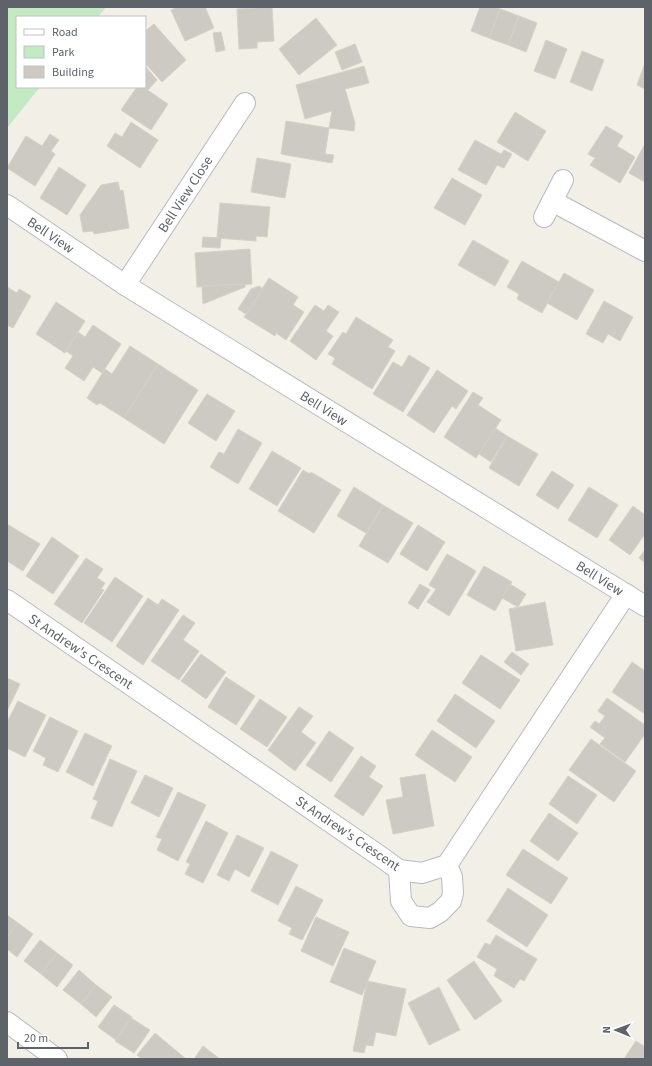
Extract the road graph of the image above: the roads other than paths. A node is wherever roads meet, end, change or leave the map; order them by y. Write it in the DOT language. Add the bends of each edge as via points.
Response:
graph roads {
  1 [pos="245,103"];
  2 [pos="563,180"];
  3 [pos="7,205"];
  4 [pos="645,251"];
  5 [pos="125,286"];
  6 [pos="626,594"];
  7 [pos="7,600"];
  8 [pos="645,606"];
  9 [pos="447,865"];
  10 [pos="399,870"];
  11 [pos="7,1022"];
  12 [pos="57,1059"];
  1 -- 5 [label="street, Bell View Close"];
  2 -- 4 [label="street" via="548,209"];
  3 -- 5 [label="street, Bell View"];
  5 -- 6 [label="street, Bell View"];
  6 -- 8 [label="street, Bell View"];
  6 -- 9 [label="street"];
  7 -- 10 [label="street, St Andrew's Crescent"];
  9 -- 10 [label="street, St Andrew's Crescent" via="422,872"];
  9 -- 10 [label="street" via="452,877 452,901 430,918 411,916 401,901"];
  11 -- 12 [label="street"];
}
